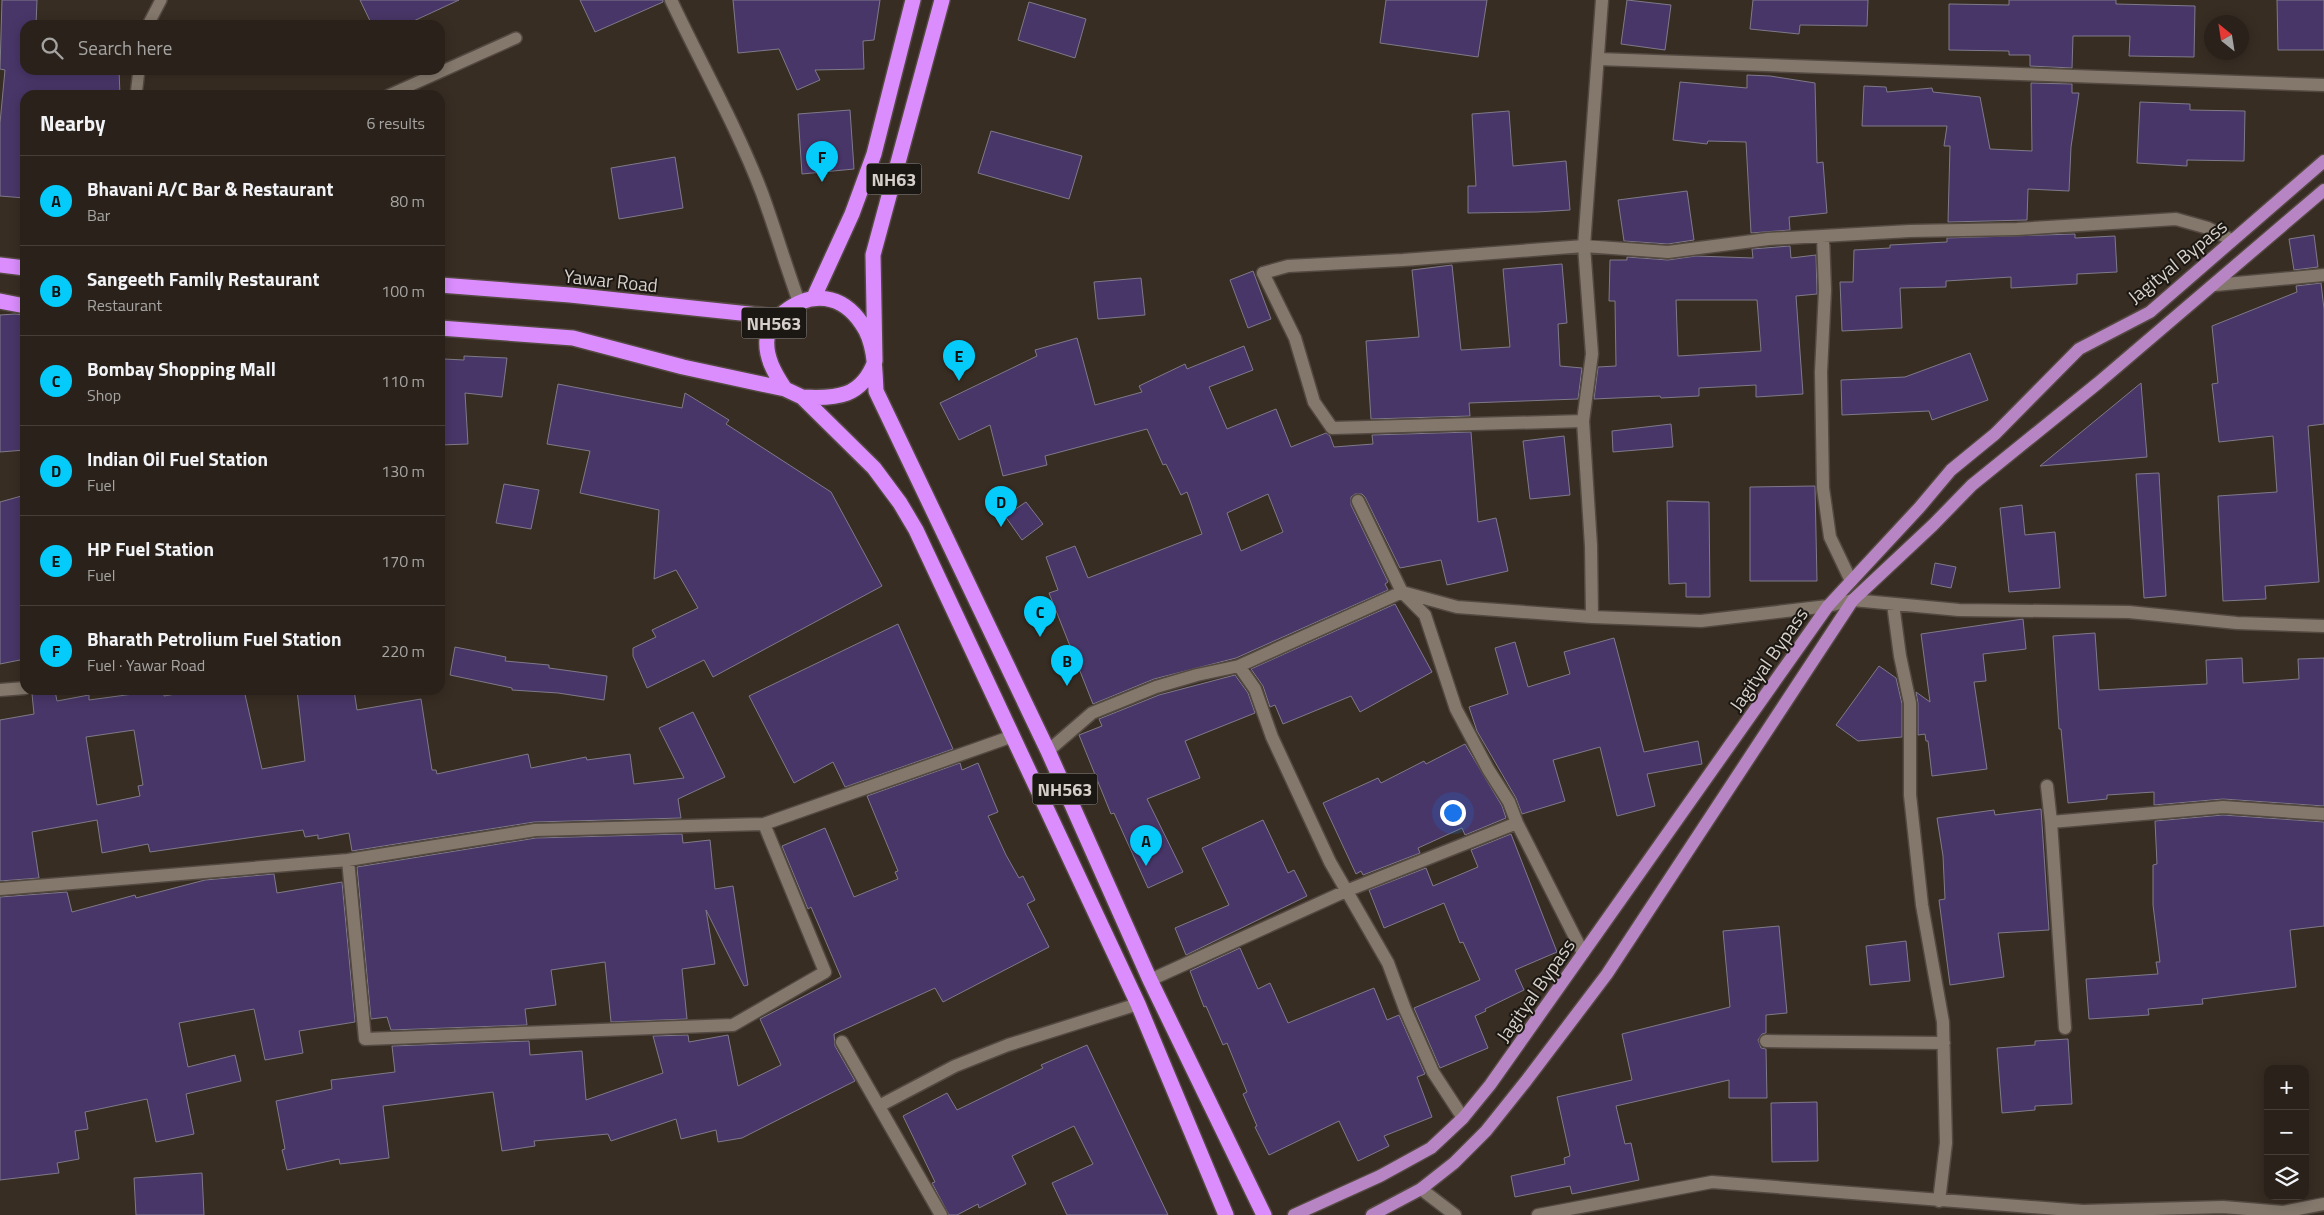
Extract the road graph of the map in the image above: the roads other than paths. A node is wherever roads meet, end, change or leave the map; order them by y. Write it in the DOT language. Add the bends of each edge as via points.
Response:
graph roads {
  1 [pos="161,0"];
  2 [pos="670,0"];
  3 [pos="913,0"];
  4 [pos="942,0"];
  5 [pos="1602,0"];
  6 [pos="151,20"];
  7 [pos="516,38"];
  8 [pos="1598,59"];
  9 [pos="445,70"];
  10 [pos="138,75"];
  11 [pos="434,75"];
  12 [pos="2324,86"];
  13 [pos="137,90"];
  14 [pos="401,90"];
  15 [pos="2324,161"];
  16 [pos="2324,190"];
  17 [pos="1823,236"];
  18 [pos="2232,240"];
  19 [pos="1584,246"];
  20 [pos="0,265"];
  21 [pos="20,267"];
  22 [pos="2324,275"];
  23 [pos="445,285"];
  24 [pos="2215,285"];
  25 [pos="807,300"];
  26 [pos="0,301"];
  27 [pos="20,305"];
  28 [pos="778,317"];
  29 [pos="445,328"];
  30 [pos="875,361"];
  31 [pos="785,389"];
  32 [pos="802,397"];
  33 [pos="1583,421"];
  34 [pos="1358,501"];
  35 [pos="1851,581"];
  36 [pos="1402,592"];
  37 [pos="1853,600"];
  38 [pos="1893,604"];
  39 [pos="1828,606"];
  40 [pos="1592,617"];
  41 [pos="2324,626"];
  42 [pos="1239,666"];
  43 [pos="20,688"];
  44 [pos="0,690"];
  45 [pos="1013,736"];
  46 [pos="1048,751"];
  47 [pos="2047,786"];
  48 [pos="2324,814"];
  49 [pos="2051,822"];
  50 [pos="1517,823"];
  51 [pos="764,824"];
  52 [pos="348,860"];
  53 [pos="0,889"];
  54 [pos="1346,891"];
  55 [pos="1583,953"];
  56 [pos="1150,980"];
  57 [pos="1138,1004"];
  58 [pos="2065,1028"];
  59 [pos="1766,1041"];
  60 [pos="842,1042"];
  61 [pos="1944,1043"];
  62 [pos="879,1106"];
  63 [pos="1463,1118"];
  64 [pos="1421,1189"];
  65 [pos="1939,1200"];
  66 [pos="2324,1204"];
  67 [pos="2063,1212"];
  68 [pos="941,1215"];
  69 [pos="1226,1215"];
  70 [pos="1264,1215"];
  71 [pos="1294,1215"];
  72 [pos="1372,1215"];
  73 [pos="1455,1215"];
  74 [pos="1538,1215"];
  1 -- 6 [label="lane"];
  2 -- 25 [label="street" via="736,134 762,193 781,252"];
  3 -- 25 [label="highway, NH63" via="874,154 852,214"];
  4 -- 30 [label="highway, NH63" via="873,255"];
  5 -- 8 [label="street"];
  7 -- 9 [label="lane"];
  8 -- 12 [label="street"];
  8 -- 19 [label="street"];
  10 -- 13 [label="lane"];
  11 -- 14 [label="lane"];
  15 -- 18 [label="main road, Jagityal Bypass"];
  16 -- 24 [label="main road, Jagityal Bypass"];
  17 -- 18 [label="street" via="2176,219 2208,228"];
  17 -- 19 [label="street" via="1768,239 1668,252"];
  17 -- 35 [label="street" via="1823,488 1830,537"];
  18 -- 35 [label="main road, Jagityal Bypass" via="2150,312 2080,349 1995,434 1951,470"];
  19 -- 33 [label="street" via="1592,354"];
  19 -- 33 [label="street" via="1288,266 1263,273 1295,338 1314,402 1332,428"];
  20 -- 21 [label="highway"];
  22 -- 24 [label="street"];
  23 -- 28 [label="highway, Yawar Road"];
  24 -- 37 [label="main road, Jagityal Bypass" via="1972,485"];
  25 -- 28 [label="highway, NH563"];
  25 -- 30 [label="highway, NH563" via="837,301 854,314 864,325"];
  26 -- 27 [label="highway"];
  28 -- 31 [label="highway, NH563" via="769,332 767,349 773,369"];
  29 -- 31 [label="highway" via="573,338"];
  30 -- 32 [label="highway" via="870,375 857,388 842,396 826,399"];
  30 -- 46 [label="highway, NH563" via="876,391"];
  31 -- 32 [label="highway, NH563"];
  32 -- 45 [label="highway, NH563" via="874,468 900,503 916,530"];
  33 -- 40 [label="street"];
  34 -- 36 [label="street"];
  35 -- 39 [label="main road, Jagityal Bypass"];
  36 -- 40 [label="street" via="1457,607"];
  36 -- 42 [label="street"];
  36 -- 50 [label="street" via="1425,616 1456,709 1509,802"];
  37 -- 38 [label="street"];
  37 -- 39 [label="street"];
  37 -- 64 [label="main road, Jagityal Bypass" via="1607,974 1486,1131 1454,1163"];
  38 -- 41 [label="street" via="1959,610 2129,612 2237,623"];
  38 -- 61 [label="street" via="1910,703 1910,795 1922,905"];
  39 -- 40 [label="street" via="1701,620"];
  39 -- 55 [label="main road, Jagityal Bypass"];
  42 -- 46 [label="street" via="1156,687 1092,714"];
  42 -- 54 [label="street" via="1256,689 1272,737"];
  43 -- 44 [label="street"];
  45 -- 51 [label="street"];
  45 -- 57 [label="highway, NH563"];
  46 -- 56 [label="highway, NH563"];
  47 -- 49 [label="street"];
  48 -- 49 [label="street" via="2223,806"];
  49 -- 58 [label="street"];
  50 -- 54 [label="street"];
  50 -- 55 [label="street"];
  51 -- 52 [label="street" via="535,830"];
  51 -- 52 [label="street" via="825,972 733,1025 365,1039"];
  52 -- 53 [label="street"];
  54 -- 56 [label="street"];
  54 -- 63 [label="street" via="1388,963 1433,1072"];
  55 -- 63 [label="main road, Jagityal Bypass"];
  56 -- 70 [label="highway, NH563"];
  57 -- 62 [label="street" via="1008,1045 955,1066"];
  57 -- 69 [label="highway, NH563"];
  59 -- 61 [label="street"];
  60 -- 62 [label="street"];
  61 -- 65 [label="street" via="1946,1144"];
  62 -- 68 [label="street"];
  63 -- 71 [label="main road, Jagityal Bypass" via="1431,1148 1380,1176"];
  64 -- 72 [label="main road, Jagityal Bypass"];
  64 -- 73 [label="street"];
  65 -- 67 [label="street"];
  65 -- 74 [label="street" via="1712,1182"];
  66 -- 67 [label="street" via="2283,1212 2223,1207"];
}
